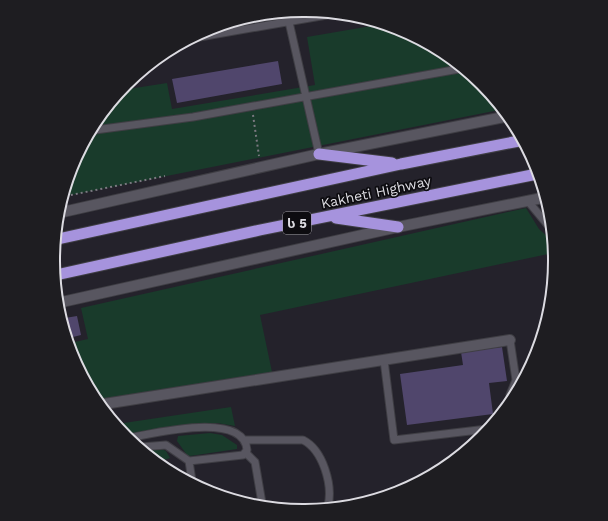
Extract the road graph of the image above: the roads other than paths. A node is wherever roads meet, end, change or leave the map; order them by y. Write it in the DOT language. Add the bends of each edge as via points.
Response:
graph roads {
  1 [pos="313,18"];
  2 [pos="289,22"];
  3 [pos="215,35"];
  4 [pos="455,70"];
  5 [pos="306,97"];
  6 [pos="501,118"];
  7 [pos="99,130"];
  8 [pos="516,142"];
  9 [pos="319,154"];
  10 [pos="401,164"];
  11 [pos="532,175"];
  12 [pos="539,198"];
  13 [pos="527,200"];
  14 [pos="65,211"];
  15 [pos="330,217"];
  16 [pos="544,220"];
  17 [pos="398,227"];
  18 [pos="62,238"];
  19 [pos="61,274"];
  20 [pos="64,302"];
  21 [pos="510,340"];
  22 [pos="384,360"];
  23 [pos="516,380"];
  24 [pos="107,403"];
  25 [pos="479,430"];
  26 [pos="136,437"];
  27 [pos="244,440"];
  28 [pos="146,447"];
  29 [pos="246,453"];
  30 [pos="189,461"];
  31 [pos="191,476"];
  32 [pos="261,500"];
  33 [pos="328,502"];
  1 -- 2 [label="lane"];
  2 -- 3 [label="lane"];
  2 -- 5 [label="lane"];
  4 -- 5 [label="lane"];
  5 -- 7 [label="lane" via="193,117"];
  5 -- 9 [label="lane"];
  6 -- 9 [label="street"];
  8 -- 10 [label="highway, Kakheti Highway"];
  9 -- 10 [label="highway"];
  9 -- 14 [label="street"];
  10 -- 18 [label="highway, Kakheti Highway"];
  11 -- 15 [label="highway, Kakheti Highway / ს 5"];
  12 -- 13 [label="street"];
  13 -- 16 [label="lane"];
  13 -- 17 [label="street"];
  15 -- 17 [label="highway"];
  15 -- 19 [label="highway, Kakheti Highway / ს 5"];
  17 -- 20 [label="street"];
  21 -- 22 [label="street"];
  21 -- 23 [label="lane"];
  22 -- 24 [label="street"];
  22 -- 25 [label="lane" via="394,440"];
  26 -- 27 [label="lane" via="218,427 226,428"];
  27 -- 29 [label="lane"];
  27 -- 33 [label="lane" via="303,440 310,444 317,450 330,488"];
  28 -- 30 [label="lane" via="166,445"];
  29 -- 30 [label="lane"];
  29 -- 32 [label="lane" via="255,462"];
  30 -- 31 [label="lane"];
}
